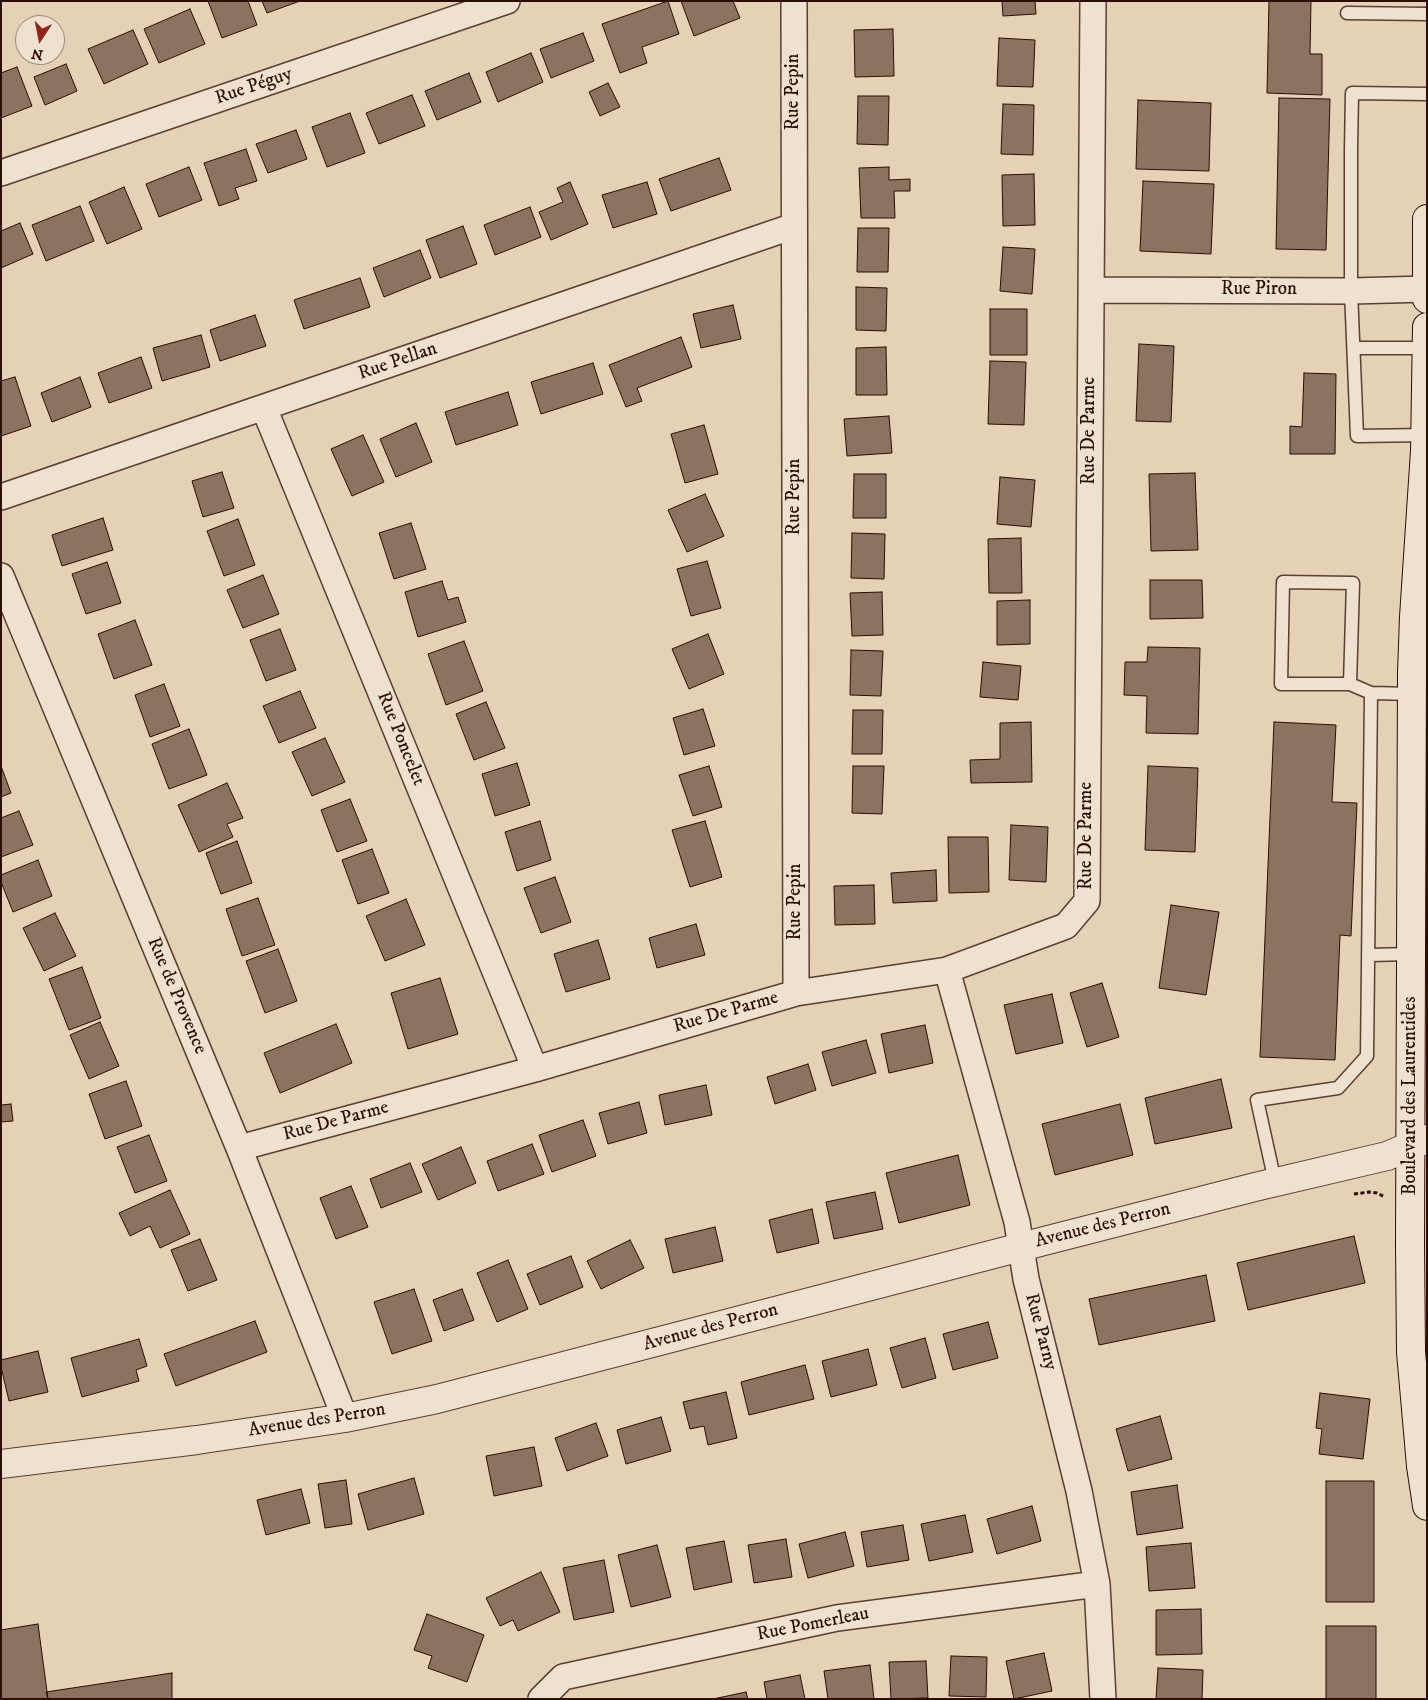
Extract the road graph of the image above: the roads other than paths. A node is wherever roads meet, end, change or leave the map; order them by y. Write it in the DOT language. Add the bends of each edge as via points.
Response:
graph roads {
  1 [pos="507,1"];
  2 [pos="794,1"];
  3 [pos="1093,1"];
  4 [pos="1347,13"];
  5 [pos="1427,14"];
  6 [pos="1427,94"];
  7 [pos="1,173"];
  8 [pos="1427,218"];
  9 [pos="794,226"];
  10 [pos="1427,288"];
  11 [pos="1092,290"];
  12 [pos="1352,291"];
  13 [pos="1427,299"];
  14 [pos="1427,327"];
  15 [pos="1354,348"];
  16 [pos="1426,348"];
  17 [pos="264,408"];
  18 [pos="1426,435"];
  19 [pos="1,497"];
  20 [pos="1,576"];
  21 [pos="1350,684"];
  22 [pos="1371,693"];
  23 [pos="1412,694"];
  24 [pos="1411,954"];
  25 [pos="1368,955"];
  26 [pos="947,970"];
  27 [pos="796,993"];
  28 [pos="535,1069"];
  29 [pos="1419,1142"];
  30 [pos="239,1148"];
  31 [pos="1276,1182"];
  32 [pos="1021,1248"];
  33 [pos="346,1418"];
  34 [pos="1,1464"];
  35 [pos="1424,1467"];
  36 [pos="1427,1506"];
  37 [pos="1097,1584"];
  38 [pos="541,1699"];
  39 [pos="1103,1699"];
  1 -- 7 [label="street, Rue Péguy"];
  2 -- 9 [label="street, Rue Pepin"];
  3 -- 11 [label="street, Rue De Parme"];
  4 -- 5 [label="lane"];
  6 -- 12 [label="lane" via="1352,92"];
  8 -- 10 [label="street"];
  9 -- 17 [label="street, Rue Pellan"];
  9 -- 27 [label="street, Rue Pepin"];
  10 -- 12 [label="street, Rue Piron"];
  10 -- 13 [label="street"];
  11 -- 12 [label="street, Rue Piron"];
  11 -- 26 [label="street, Rue De Parme" via="1087,901 1066,926"];
  12 -- 15 [label="lane"];
  14 -- 16 [label="street, Boulevard des Laurentides"];
  15 -- 16 [label="lane"];
  15 -- 18 [label="lane" via="1356,436"];
  16 -- 18 [label="street, Boulevard des Laurentides"];
  17 -- 19 [label="street, Rue Pellan"];
  17 -- 28 [label="street, Rue Poncelet"];
  18 -- 23 [label="street, Boulevard des Laurentides"];
  20 -- 30 [label="street, Rue de Provence"];
  21 -- 21 [label="lane" via="1353,583 1283,582 1281,684"];
  21 -- 22 [label="lane"];
  22 -- 23 [label="lane"];
  22 -- 25 [label="lane"];
  23 -- 24 [label="street, Boulevard des Laurentides"];
  24 -- 25 [label="lane"];
  24 -- 29 [label="street, Boulevard des Laurentides"];
  25 -- 31 [label="lane" via="1367,1056 1338,1088 1257,1100"];
  26 -- 27 [label="street, Rue De Parme"];
  26 -- 32 [label="street, Rue Parny" via="1017,1222"];
  27 -- 28 [label="street, Rue De Parme"];
  28 -- 30 [label="street, Rue De Parme"];
  29 -- 31 [label="street, Avenue des Perron" via="1387,1156"];
  29 -- 35 [label="street, Boulevard des Laurentides" via="1410,1332"];
  30 -- 33 [label="street, Rue de Provence"];
  31 -- 32 [label="street, Avenue des Perron"];
  32 -- 33 [label="street, Avenue des Perron" via="437,1399"];
  32 -- 37 [label="street, Rue Parny" via="1079,1491"];
  33 -- 34 [label="street, Avenue des Perron"];
  35 -- 36 [label="street, Boulevard des Laurentides"];
  37 -- 38 [label="street, Rue Pomerleau" via="827,1620 563,1677"];
  37 -- 39 [label="street, Rue Parny"];
}
